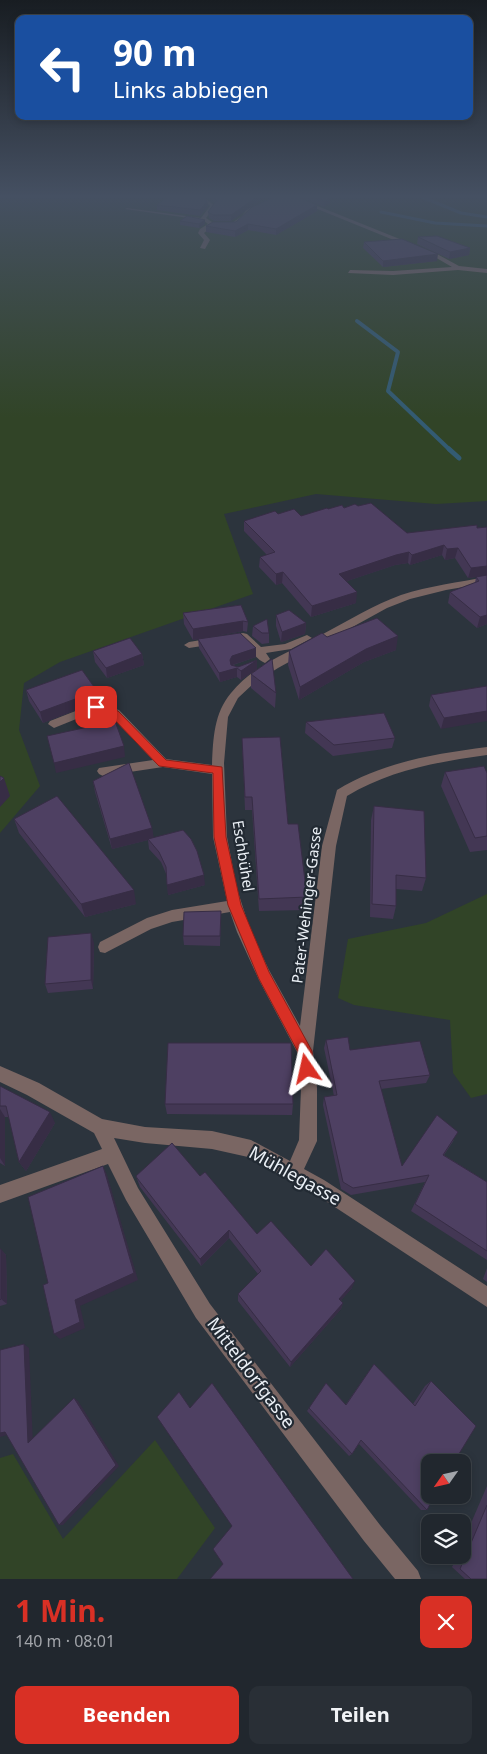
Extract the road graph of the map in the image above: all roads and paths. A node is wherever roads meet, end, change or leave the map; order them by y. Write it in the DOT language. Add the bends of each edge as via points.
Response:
graph roads {
  1 [pos="423,271"];
  2 [pos="350,272"];
  3 [pos="487,580"];
  4 [pos="312,635"];
  5 [pos="189,646"];
  6 [pos="262,655"];
  7 [pos="291,656"];
  8 [pos="251,664"];
  9 [pos="54,724"];
  10 [pos="487,751"];
  11 [pos="163,763"];
  12 [pos="218,770"];
  13 [pos="104,771"];
  14 [pos="235,905"];
  15 [pos="105,947"];
  16 [pos="305,1051"];
  17 [pos="0,1074"];
  18 [pos="100,1127"];
  19 [pos="114,1153"];
  20 [pos="294,1171"];
  21 [pos="0,1194"];
  22 [pos="487,1297"];
  23 [pos="410,1579"];
  1 -- 2 [label="street"];
  3 -- 7 [label="street, Eschbühel" via="406,597"];
  4 -- 6 [label="street"];
  5 -- 6 [label="street" via="243,636"];
  6 -- 7 [label="street"];
  6 -- 8 [label="street"];
  7 -- 12 [label="street, Eschbühel" via="249,681 234,696 222,717"];
  9 -- 11 [label="street" via="96,707 115,713"];
  10 -- 16 [label="street, Pater-Wehinger-Gasse" via="431,758 389,770 360,781 341,794 328,846"];
  11 -- 12 [label="street"];
  11 -- 13 [label="street"];
  12 -- 14 [label="street, Eschbühel" via="220,837"];
  14 -- 15 [label="street" via="146,924"];
  14 -- 16 [label="street, Eschbühel" via="264,975"];
  16 -- 20 [label="street, Pater-Wehinger-Gasse" via="309,1088 308,1141"];
  17 -- 18 [label="street, Mühlegasse"];
  18 -- 19 [label="street, Mitteldorfgasse"];
  18 -- 20 [label="street, Mühlegasse" via="144,1135 212,1140 251,1149"];
  19 -- 21 [label="street"];
  19 -- 23 [label="street, Mitteldorfgasse" via="132,1194 203,1311"];
  20 -- 22 [label="street, Mühlegasse"];
}
